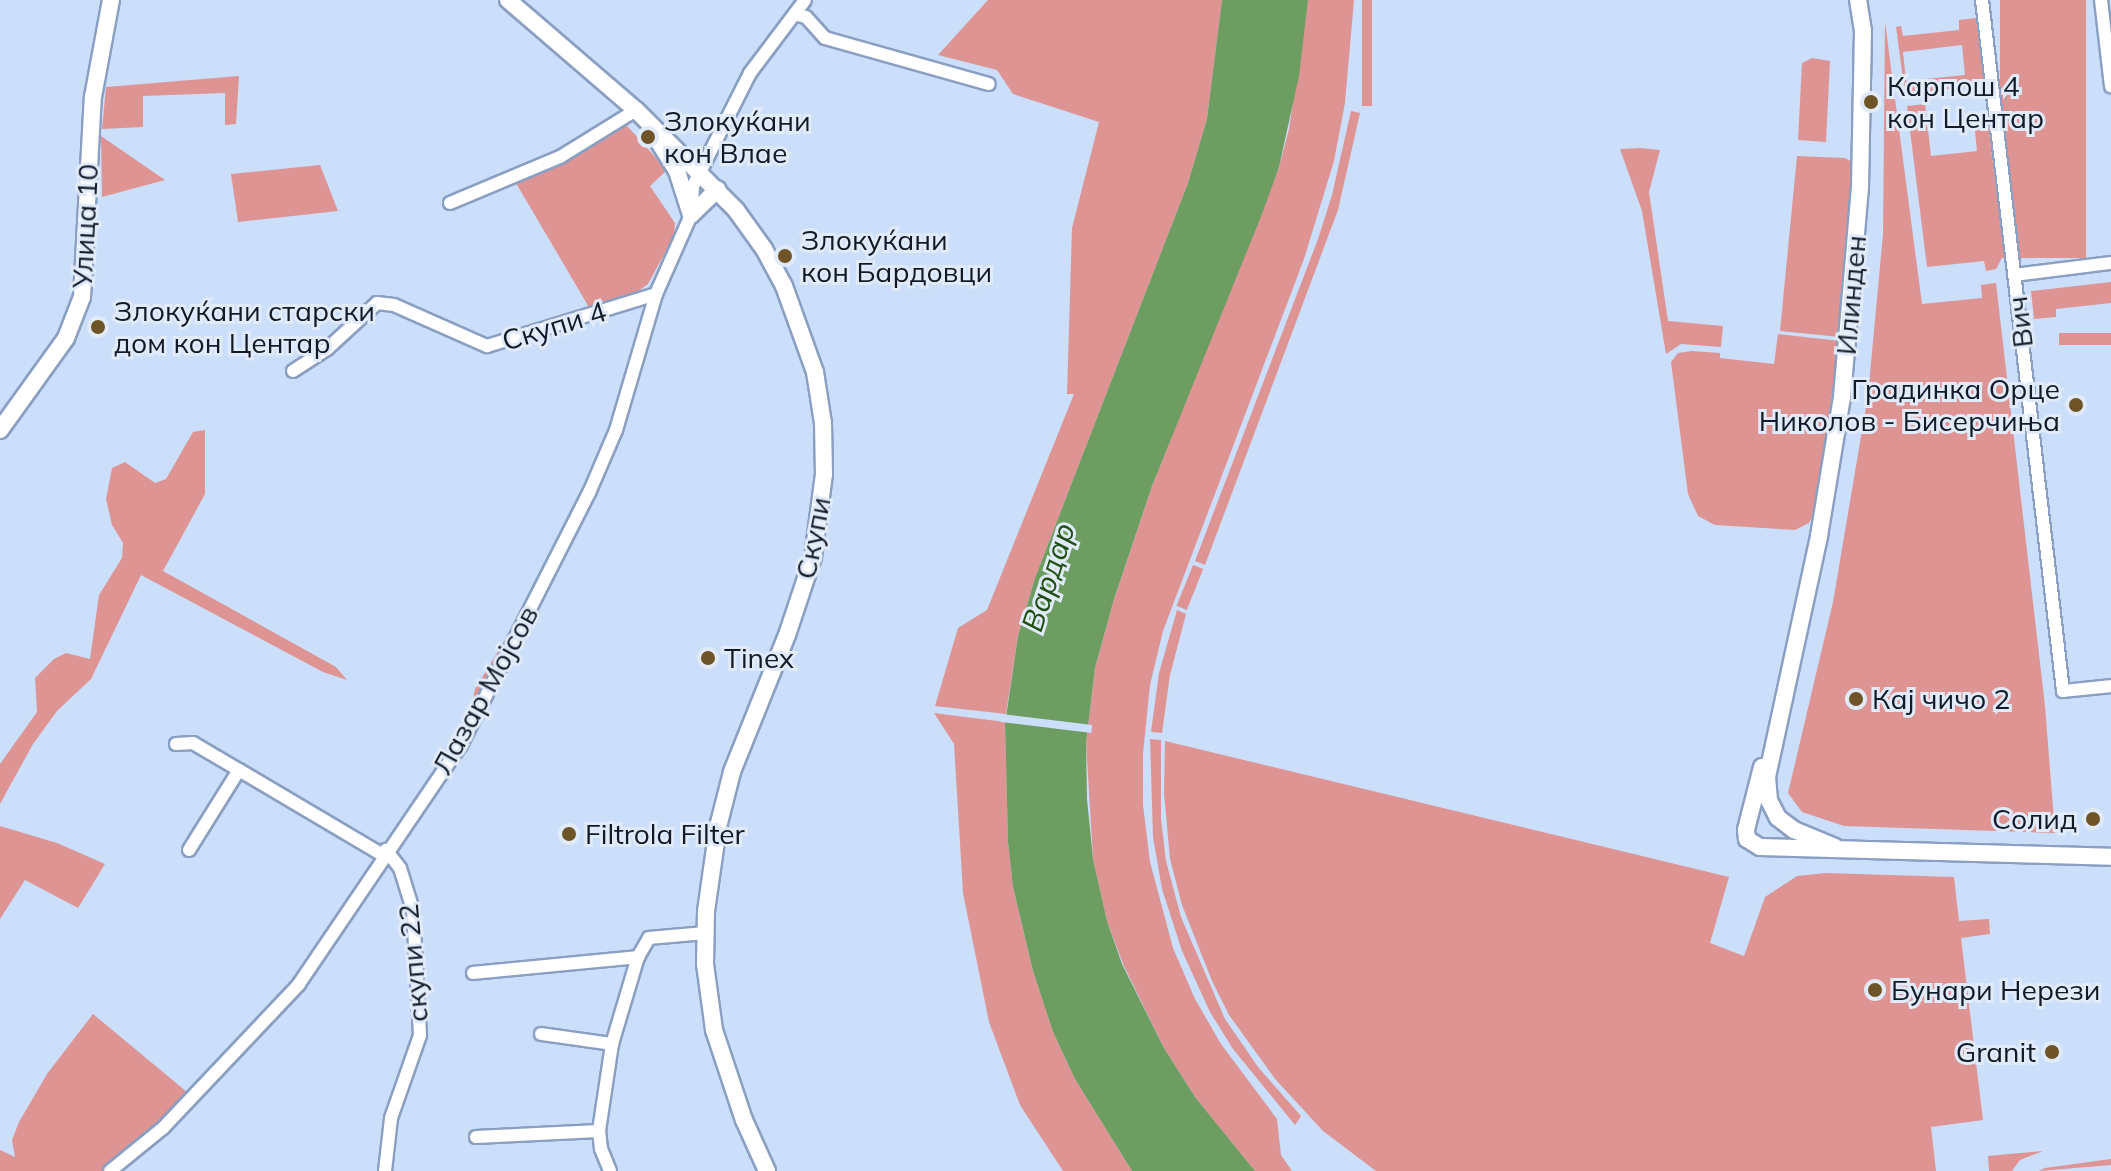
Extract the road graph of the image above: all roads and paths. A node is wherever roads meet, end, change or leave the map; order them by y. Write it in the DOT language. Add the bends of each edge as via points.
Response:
graph roads {
  1 [pos="111,0"];
  2 [pos="508,0"];
  3 [pos="805,0"];
  4 [pos="1858,0"];
  5 [pos="1865,0"];
  6 [pos="1982,0"];
  7 [pos="2101,0"];
  8 [pos="2107,14"];
  9 [pos="797,15"];
  10 [pos="1863,31"];
  11 [pos="989,84"];
  12 [pos="2111,86"];
  13 [pos="640,114"];
  14 [pos="701,171"];
  15 [pos="718,189"];
  16 [pos="450,203"];
  17 [pos="691,215"];
  18 [pos="2111,263"];
  19 [pos="2014,275"];
  20 [pos="656,294"];
  21 [pos="293,371"];
  22 [pos="0,430"];
  23 [pos="2111,686"];
  24 [pos="176,744"];
  25 [pos="1772,744"];
  26 [pos="239,770"];
  27 [pos="1835,847"];
  28 [pos="189,850"];
  29 [pos="385,853"];
  30 [pos="2111,857"];
  31 [pos="705,933"];
  32 [pos="638,957"];
  33 [pos="473,973"];
  34 [pos="541,1034"];
  35 [pos="612,1044"];
  36 [pos="599,1131"];
  37 [pos="476,1137"];
  38 [pos="110,1171"];
  39 [pos="385,1171"];
  40 [pos="610,1171"];
  41 [pos="767,1171"];
  1 -- 22 [label="street, Улица 10" via="93,97 82,297 66,338"];
  2 -- 13 [label="street, Скупи"];
  3 -- 9 [label="street, Лазар Мојсов"];
  4 -- 10 [label="street, Илинден"];
  5 -- 10 [label="street, Илинден"];
  6 -- 19 [label="street, Вич"];
  7 -- 8 [label="street"];
  8 -- 12 [label="street"];
  9 -- 11 [label="street" via="806,17 825,38"];
  9 -- 14 [label="street, Лазар Мојсов" via="757,61"];
  10 -- 25 [label="street, Илинден" via="1859,201 1842,397 1807,595"];
  13 -- 14 [label="street, Скупи"];
  13 -- 16 [label="street" via="560,157"];
  13 -- 17 [label="street" via="677,171"];
  14 -- 15 [label="street, Скупи"];
  14 -- 17 [label="street, Лазар Мојсов" via="693,186"];
  15 -- 17 [label="street"];
  15 -- 31 [label="street, Скупи" via="764,249 803,331 820,401 824,474 817,538 802,595 723,802"];
  17 -- 20 [label="street, Лазар Мојсов"];
  18 -- 19 [label="street"];
  19 -- 23 [label="street, Вич" via="2063,691"];
  20 -- 21 [label="street, Cкупи 4" via="484,347 380,302"];
  20 -- 29 [label="street, Лазар Мојсов" via="622,414 589,493 461,745"];
  24 -- 26 [label="street" via="193,743"];
  25 -- 27 [label="street, Илинден" via="1767,785 1774,811 1788,826"];
  25 -- 27 [label="street, Илинден" via="1754,794 1747,839 1767,849"];
  26 -- 28 [label="street"];
  26 -- 29 [label="street"];
  27 -- 30 [label="street"];
  29 -- 38 [label="street, Лазар Мојсов" via="290,994 163,1128"];
  29 -- 39 [label="street, скупи 22" via="400,868 413,910 420,1035 391,1118"];
  31 -- 32 [label="street" via="657,935 643,944"];
  31 -- 41 [label="street, Скупи" via="714,1030"];
  32 -- 33 [label="street"];
  32 -- 35 [label="street"];
  34 -- 35 [label="street"];
  35 -- 36 [label="street"];
  36 -- 37 [label="street"];
  36 -- 40 [label="street"];
}
